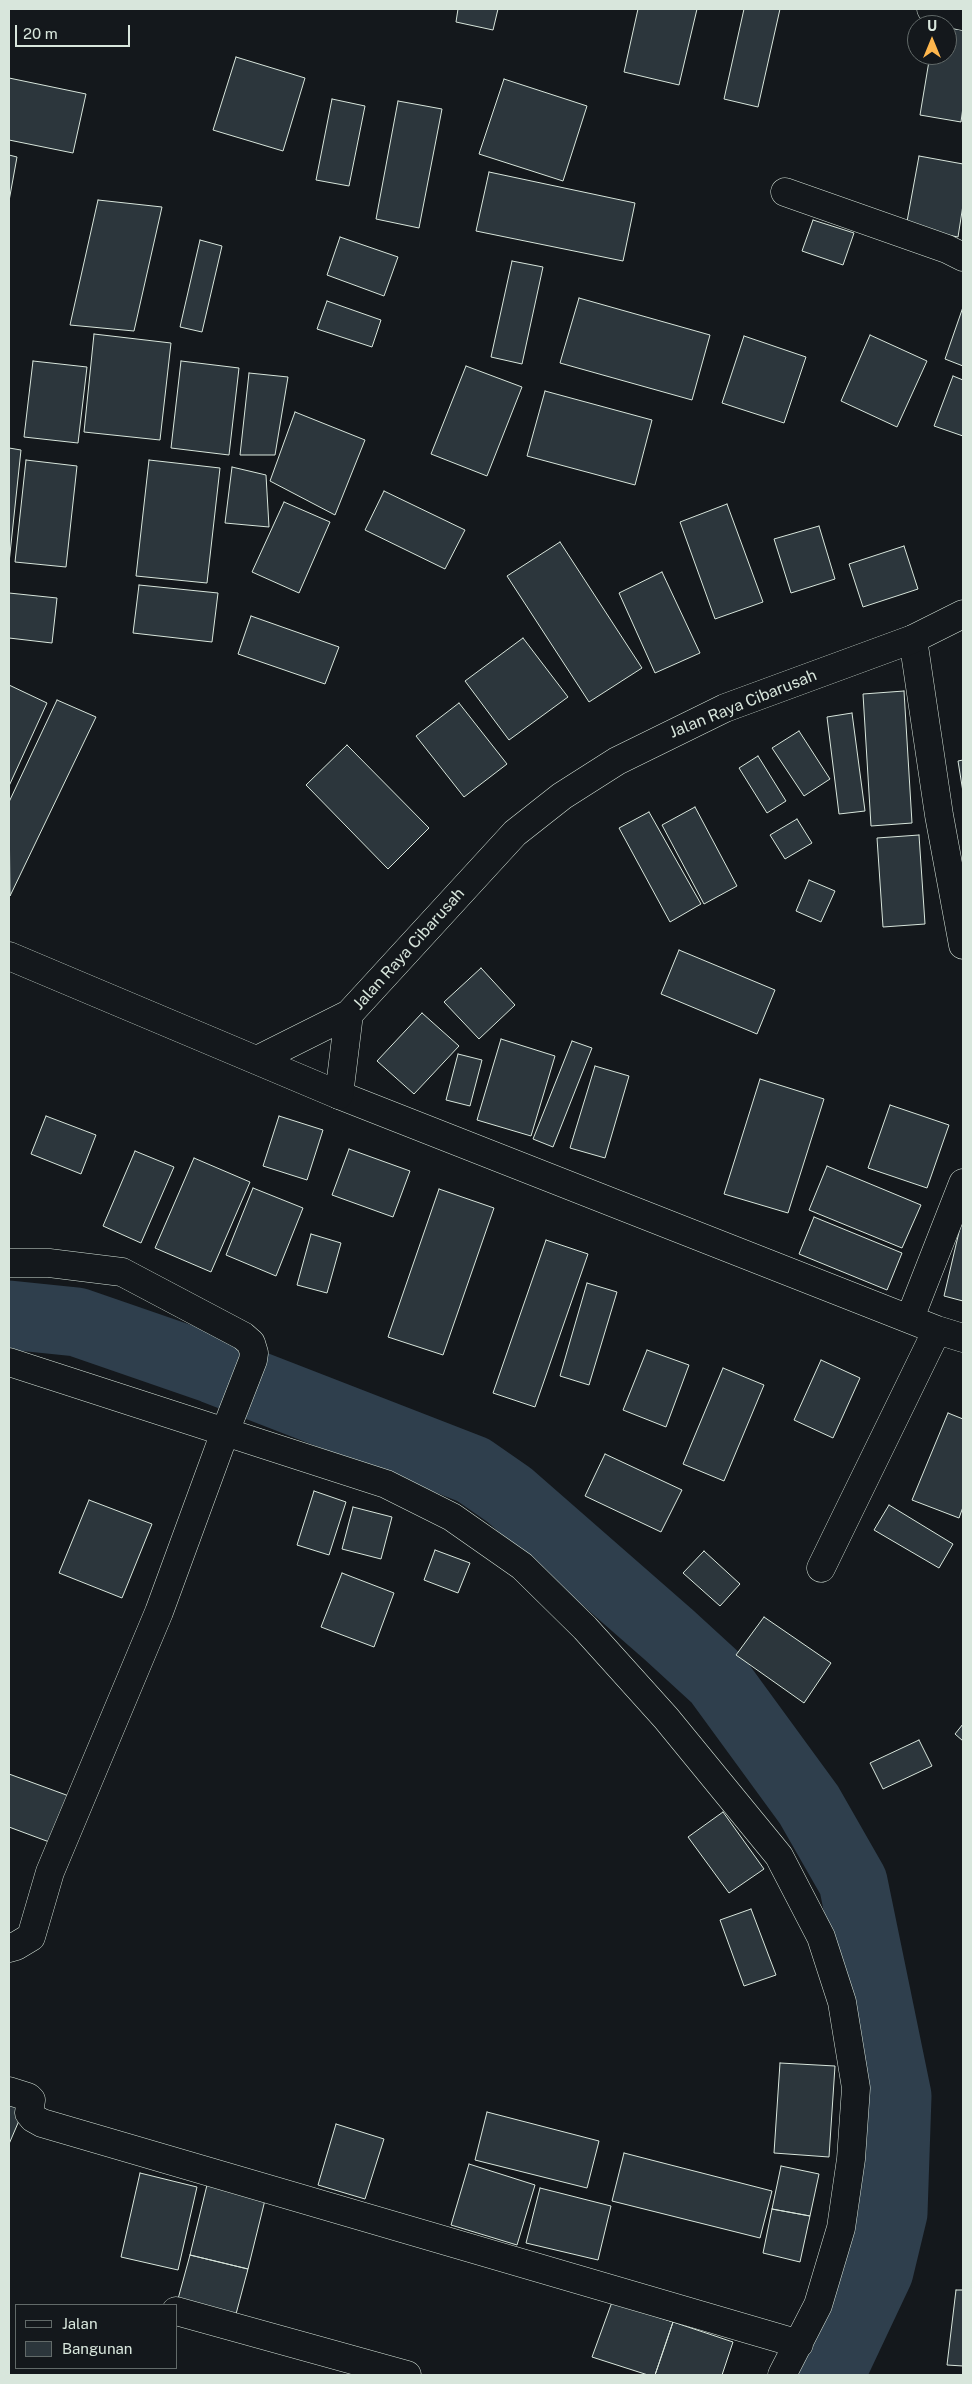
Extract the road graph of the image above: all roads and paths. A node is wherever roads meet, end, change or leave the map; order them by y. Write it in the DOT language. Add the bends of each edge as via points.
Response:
graph roads {
  1 [pos="931,9"];
  2 [pos="963,16"];
  3 [pos="785,192"];
  4 [pos="963,257"];
  5 [pos="963,614"];
  6 [pos="913,639"];
  7 [pos="963,944"];
  8 [pos="9,956"];
  9 [pos="349,1014"];
  10 [pos="256,1060"];
  11 [pos="339,1095"];
  12 [pos="963,1183"];
  13 [pos="9,1263"];
  14 [pos="910,1318"];
  15 [pos="937,1330"];
  16 [pos="963,1338"];
  17 [pos="9,1362"];
  18 [pos="225,1432"];
  19 [pos="822,1568"];
  20 [pos="9,1948"];
  21 [pos="9,2091"];
  22 [pos="178,2312"];
  23 [pos="799,2344"];
  24 [pos="407,2375"];
  25 [pos="782,2375"];
  1 -- 2 [label="street"];
  3 -- 4 [label="street"];
  5 -- 6 [label="street, Jalan Raya Cibarusah"];
  6 -- 7 [label="street" via="939,815"];
  6 -- 9 [label="street, Jalan Raya Cibarusah" via="725,708 617,761 562,796 515,833"];
  8 -- 10 [label="street"];
  9 -- 10 [label="street, Jalan Raya Cibarusah"];
  9 -- 11 [label="street, Jalan Raya Cibarusah"];
  10 -- 11 [label="street"];
  11 -- 14 [label="street"];
  12 -- 14 [label="street"];
  13 -- 18 [label="street" via="48,1263 122,1272 243,1336 251,1343 254,1353"];
  14 -- 15 [label="street"];
  15 -- 16 [label="street"];
  15 -- 19 [label="street"];
  17 -- 18 [label="street"];
  18 -- 20 [label="street" via="159,1612 50,1872 31,1937"];
  18 -- 23 [label="street" via="386,1484 452,1517 522,1566 585,1628 666,1718 780,1856 822,1937 842,2002 856,2088 851,2159 841,2228 818,2305"];
  21 -- 23 [label="street" via="28,2097 31,2100 29,2113 42,2123"];
  22 -- 24 [label="street"];
  23 -- 25 [label="street"];
}
